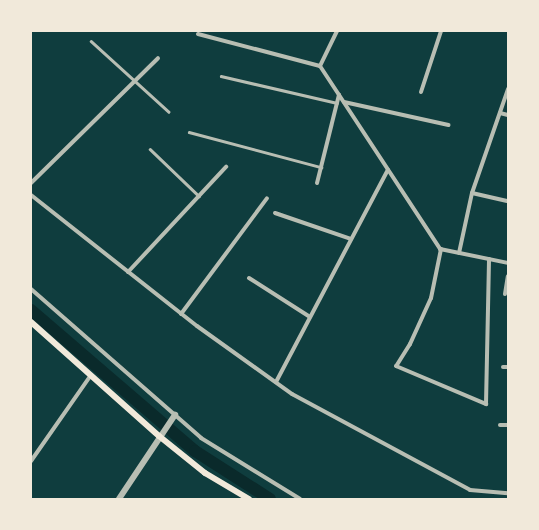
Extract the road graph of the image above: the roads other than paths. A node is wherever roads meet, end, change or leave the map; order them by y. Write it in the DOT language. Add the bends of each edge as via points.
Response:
graph roads {
  1 [pos="337,31"];
  2 [pos="441,31"];
  3 [pos="198,34"];
  4 [pos="90,41"];
  5 [pos="158,58"];
  6 [pos="320,66"];
  7 [pos="221,76"];
  8 [pos="134,81"];
  9 [pos="508,89"];
  10 [pos="421,92"];
  11 [pos="339,96"];
  12 [pos="344,102"];
  13 [pos="338,103"];
  14 [pos="169,112"];
  15 [pos="500,113"];
  16 [pos="508,115"];
  17 [pos="449,125"];
  18 [pos="189,132"];
  19 [pos="150,149"];
  20 [pos="226,167"];
  21 [pos="321,167"];
  22 [pos="388,170"];
  23 [pos="31,183"];
  24 [pos="317,183"];
  25 [pos="472,193"];
  26 [pos="31,195"];
  27 [pos="199,196"];
  28 [pos="267,198"];
  29 [pos="508,201"];
  30 [pos="275,212"];
  31 [pos="351,239"];
  32 [pos="441,249"];
  33 [pos="459,253"];
  34 [pos="489,259"];
  35 [pos="508,263"];
  36 [pos="128,272"];
  37 [pos="508,276"];
  38 [pos="249,278"];
  39 [pos="31,289"];
  40 [pos="505,294"];
  41 [pos="181,314"];
  42 [pos="310,317"];
  43 [pos="31,322"];
  44 [pos="91,375"];
  45 [pos="276,382"];
  46 [pos="175,416"];
  47 [pos="500,425"];
  48 [pos="508,425"];
  49 [pos="159,436"];
  50 [pos="31,461"];
  51 [pos="508,493"];
  52 [pos="119,499"];
  53 [pos="249,499"];
  54 [pos="300,499"];
  1 -- 6 [label="street"];
  2 -- 10 [label="street"];
  3 -- 6 [label="street"];
  4 -- 8 [label="lane"];
  5 -- 8 [label="street"];
  6 -- 11 [label="street"];
  7 -- 13 [label="lane"];
  8 -- 14 [label="lane"];
  8 -- 23 [label="street"];
  9 -- 15 [label="street"];
  11 -- 12 [label="street"];
  11 -- 13 [label="street"];
  12 -- 17 [label="street"];
  12 -- 22 [label="street"];
  13 -- 21 [label="street"];
  15 -- 16 [label="street"];
  15 -- 25 [label="street"];
  18 -- 21 [label="lane"];
  19 -- 27 [label="lane"];
  20 -- 27 [label="street"];
  21 -- 24 [label="street"];
  22 -- 31 [label="street"];
  22 -- 32 [label="street"];
  25 -- 29 [label="street"];
  25 -- 33 [label="street"];
  26 -- 36 [label="street"];
  27 -- 36 [label="street"];
  28 -- 41 [label="street"];
  30 -- 31 [label="street"];
  31 -- 42 [label="street"];
  32 -- 33 [label="street"];
  32 -- 34 [label="street" via="430,298 410,344 396,366 486,404"];
  33 -- 34 [label="street"];
  34 -- 35 [label="street"];
  36 -- 41 [label="street"];
  37 -- 40 [label="street"];
  38 -- 42 [label="street"];
  39 -- 46 [label="street"];
  41 -- 45 [label="street"];
  42 -- 45 [label="street"];
  43 -- 44 [label="main road"];
  44 -- 49 [label="main road"];
  44 -- 50 [label="street"];
  45 -- 51 [label="street" via="299,398 470,490"];
  46 -- 49 [label="street"];
  46 -- 54 [label="street" via="200,438"];
  47 -- 48 [label="street"];
  49 -- 52 [label="street"];
  49 -- 53 [label="main road" via="206,473"];
}
